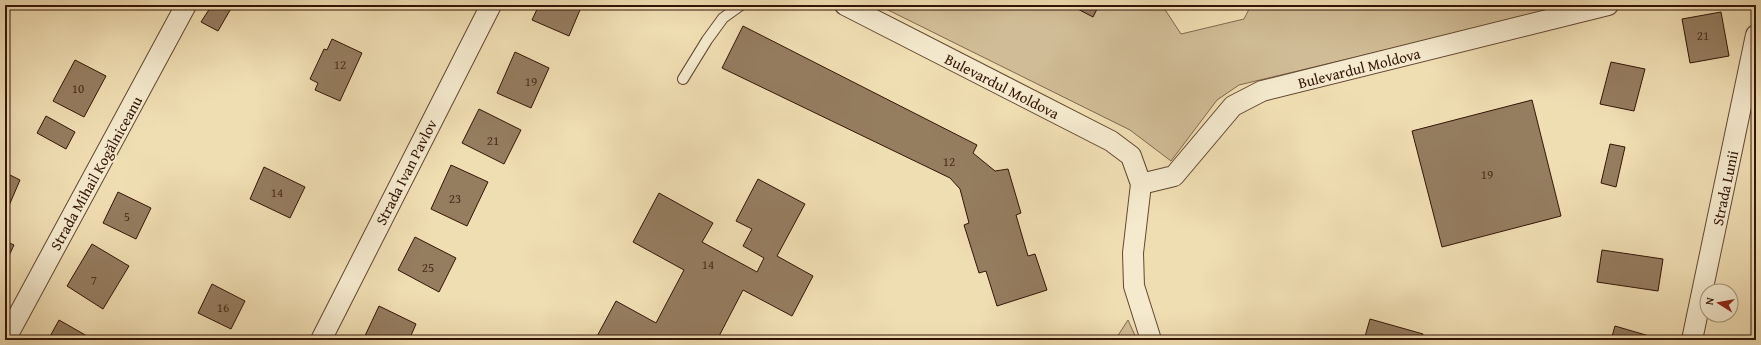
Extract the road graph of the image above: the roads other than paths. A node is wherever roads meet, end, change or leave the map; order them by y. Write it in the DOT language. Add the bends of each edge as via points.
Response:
graph roads {
  1 [pos="186,5"];
  2 [pos="492,5"];
  3 [pos="741,5"];
  4 [pos="845,5"];
  5 [pos="1608,5"];
  6 [pos="1756,35"];
  7 [pos="683,79"];
  8 [pos="1141,184"];
  9 [pos="5,340"];
  10 [pos="321,340"];
  11 [pos="1151,340"];
  12 [pos="1692,340"];
  1 -- 9 [label="street, Strada Mihail Kogălniceanu"];
  2 -- 10 [label="street, Strada Ivan Pavlov"];
  3 -- 7 [label="lane" via="723,18"];
  4 -- 8 [label="street, Bulevardul Moldova" via="1112,142 1131,156"];
  5 -- 8 [label="street, Bulevardul Moldova" via="1262,91 1233,106 1174,176"];
  6 -- 12 [label="street, Strada Lunii"];
  8 -- 11 [label="street, Bulevardul Moldova" via="1133,252 1134,286"];
}
